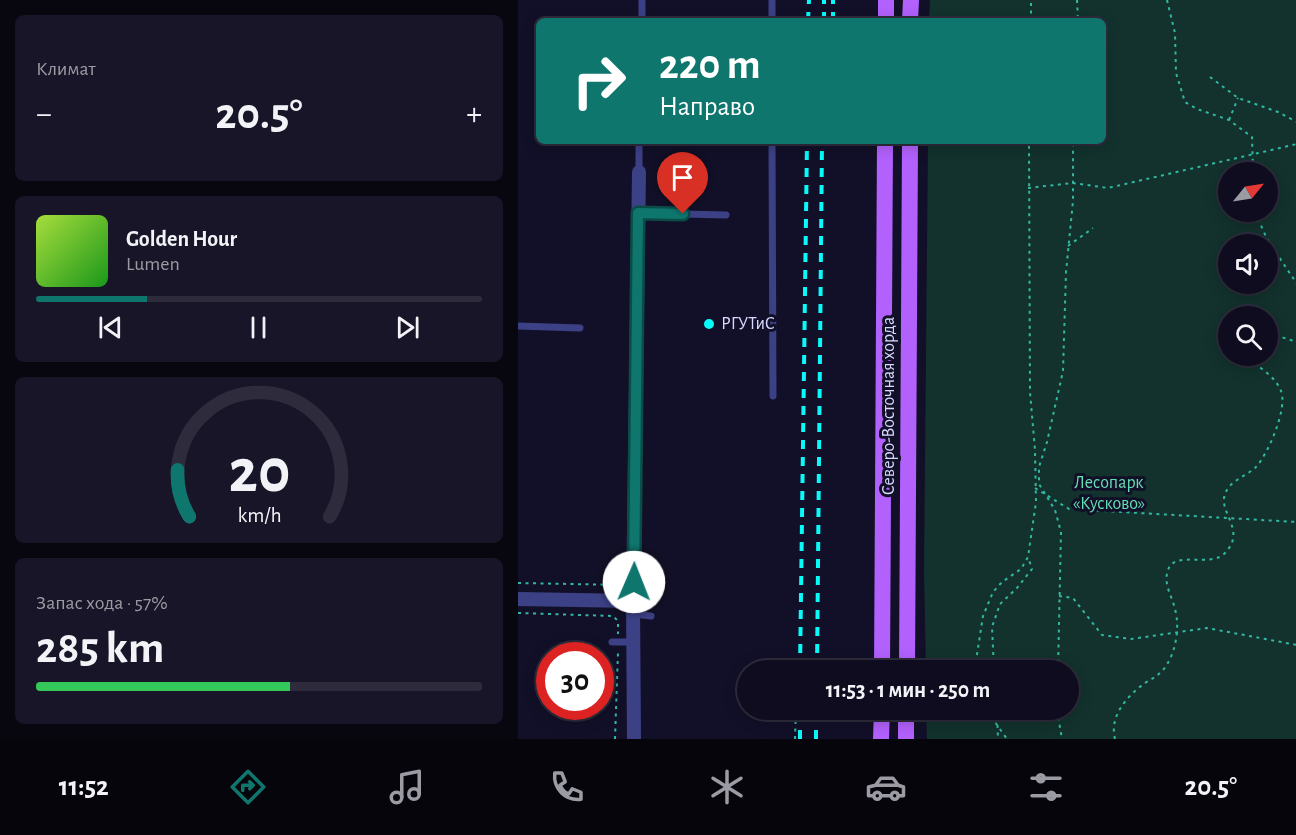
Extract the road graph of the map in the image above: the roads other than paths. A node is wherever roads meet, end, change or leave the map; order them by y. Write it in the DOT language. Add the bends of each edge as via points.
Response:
graph roads {
  1 [pos="642,0"];
  2 [pos="772,0"];
  3 [pos="886,0"];
  4 [pos="911,0"];
  5 [pos="642,18"];
  6 [pos="772,18"];
  7 [pos="886,18"];
  8 [pos="910,18"];
  9 [pos="639,144"];
  10 [pos="772,144"];
  11 [pos="885,144"];
  12 [pos="910,144"];
  13 [pos="639,172"];
  14 [pos="638,213"];
  15 [pos="726,215"];
  16 [pos="518,326"];
  17 [pos="580,328"];
  18 [pos="773,396"];
  19 [pos="652,579"];
  20 [pos="634,582"];
  21 [pos="518,599"];
  22 [pos="634,608"];
  23 [pos="651,616"];
  24 [pos="615,642"];
  25 [pos="634,642"];
  26 [pos="882,660"];
  27 [pos="907,660"];
  28 [pos="882,720"];
  29 [pos="906,720"];
  30 [pos="634,739"];
  31 [pos="881,739"];
  32 [pos="906,739"];
  1 -- 5 [label="lane"];
  2 -- 6 [label="lane"];
  3 -- 7 [label="main road"];
  4 -- 8 [label="main road"];
  9 -- 13 [label="lane"];
  10 -- 18 [label="lane"];
  11 -- 26 [label="main road, Северо-Восточная хорда"];
  12 -- 27 [label="main road, Северо-Восточная хорда"];
  13 -- 14 [label="street"];
  14 -- 15 [label="lane"];
  14 -- 20 [label="street"];
  16 -- 17 [label="lane"];
  19 -- 20 [label="lane"];
  20 -- 22 [label="street"];
  21 -- 22 [label="street"];
  22 -- 23 [label="lane"];
  22 -- 25 [label="street"];
  24 -- 25 [label="lane"];
  25 -- 30 [label="street"];
  28 -- 31 [label="main road"];
  29 -- 32 [label="main road"];
}
